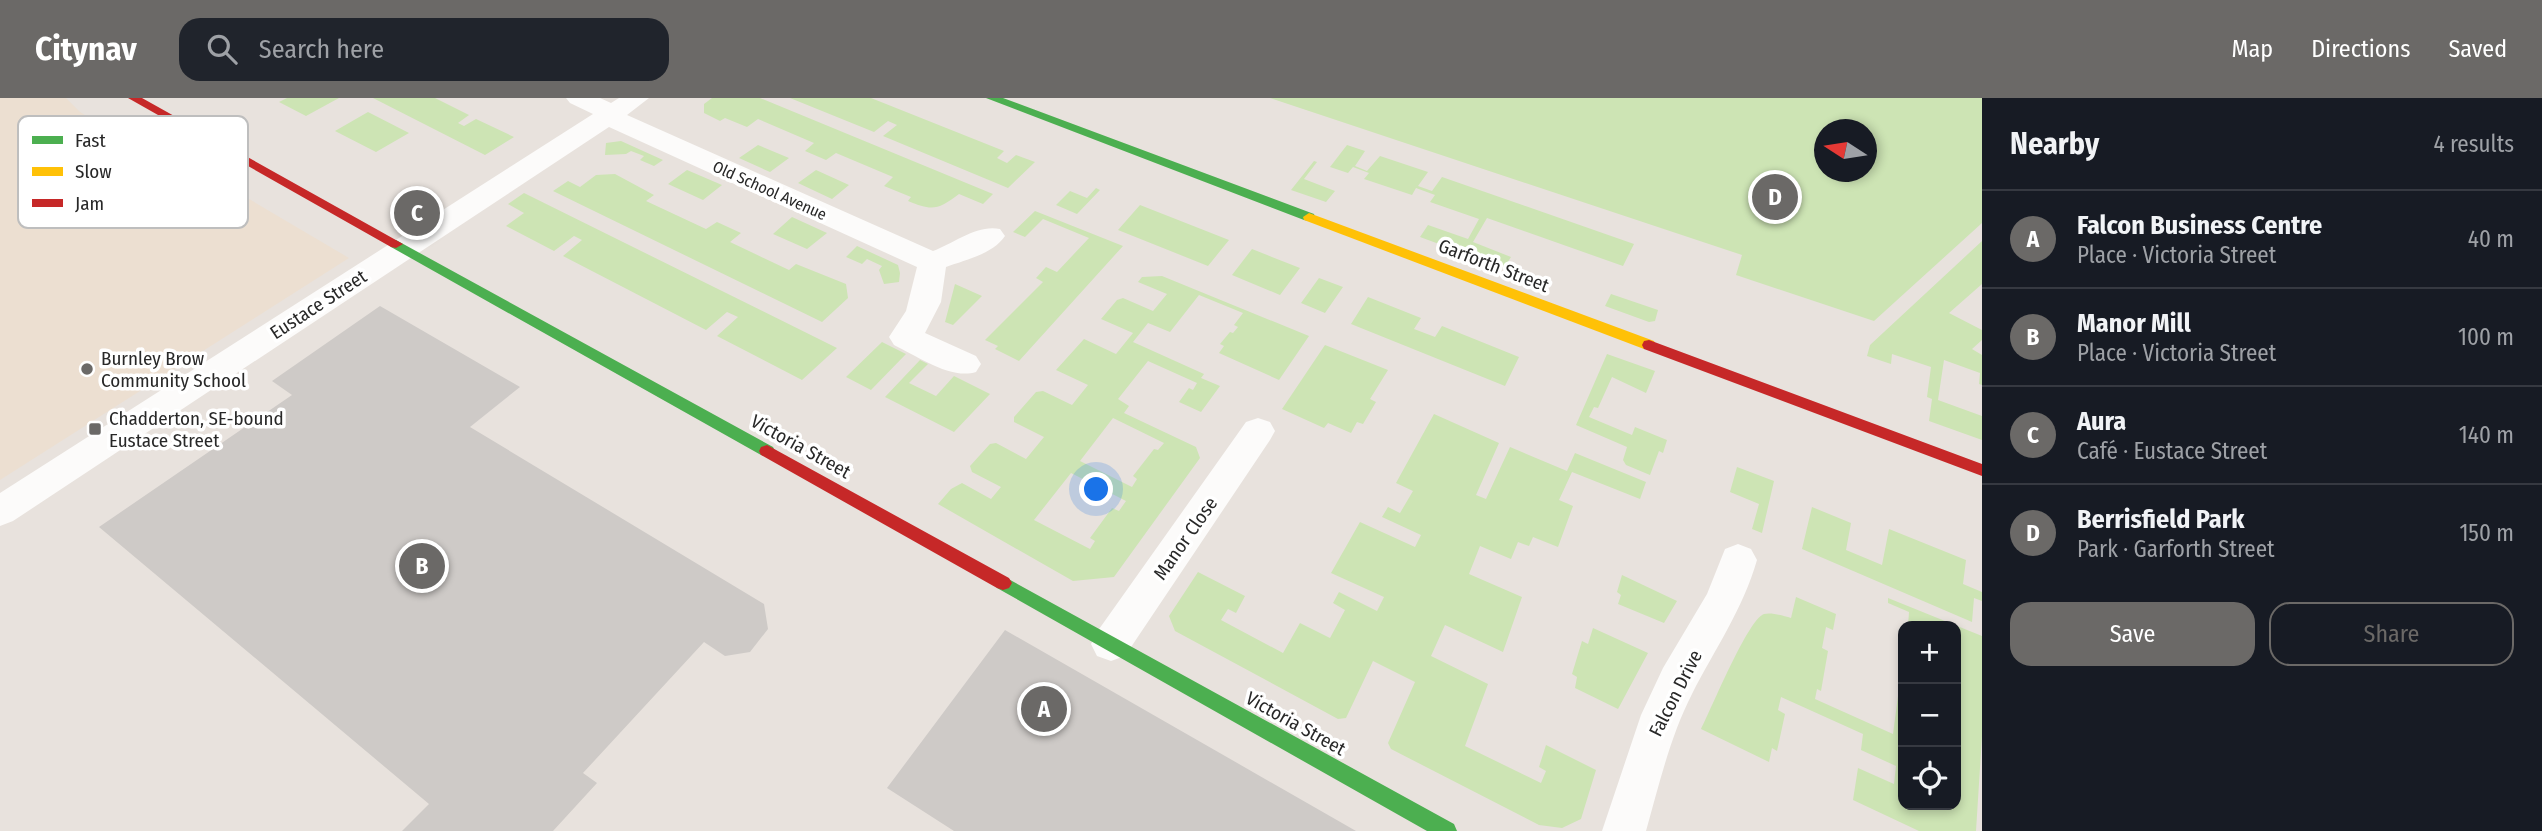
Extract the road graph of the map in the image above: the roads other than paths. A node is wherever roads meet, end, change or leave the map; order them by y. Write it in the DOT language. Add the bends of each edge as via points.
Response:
graph roads {
  1 [pos="134,98"];
  2 [pos="579,98"];
  3 [pos="636,98"];
  4 [pos="992,98"];
  5 [pos="610,115"];
  6 [pos="166,116"];
  7 [pos="248,162"];
  8 [pos="990,236"];
  9 [pos="403,250"];
  10 [pos="932,262"];
  11 [pos="965,364"];
  12 [pos="1258,431"];
  13 [pos="1982,470"];
  14 [pos="0,511"];
  15 [pos="1738,559"];
  16 [pos="1111,644"];
  17 [pos="1447,831"];
  18 [pos="1624,831"];
  1 -- 6 [label="street, Victoria Street"];
  2 -- 5 [label="street, Old School Avenue"];
  3 -- 5 [label="street, Eustace Street"];
  4 -- 13 [label="street, Garforth Street"];
  5 -- 9 [label="street, Eustace Street"];
  5 -- 10 [label="street, Old School Avenue" via="624,126"];
  7 -- 9 [label="street, Victoria Street"];
  8 -- 10 [label="street"];
  9 -- 14 [label="street, Eustace Street"];
  9 -- 16 [label="street, Victoria Street"];
  10 -- 11 [label="street" via="930,289 918,321 905,337"];
  12 -- 16 [label="street, Manor Close"];
  15 -- 18 [label="street, Falcon Drive" via="1732,587 1670,697 1651,742"];
  16 -- 17 [label="street, Victoria Street"];
}
